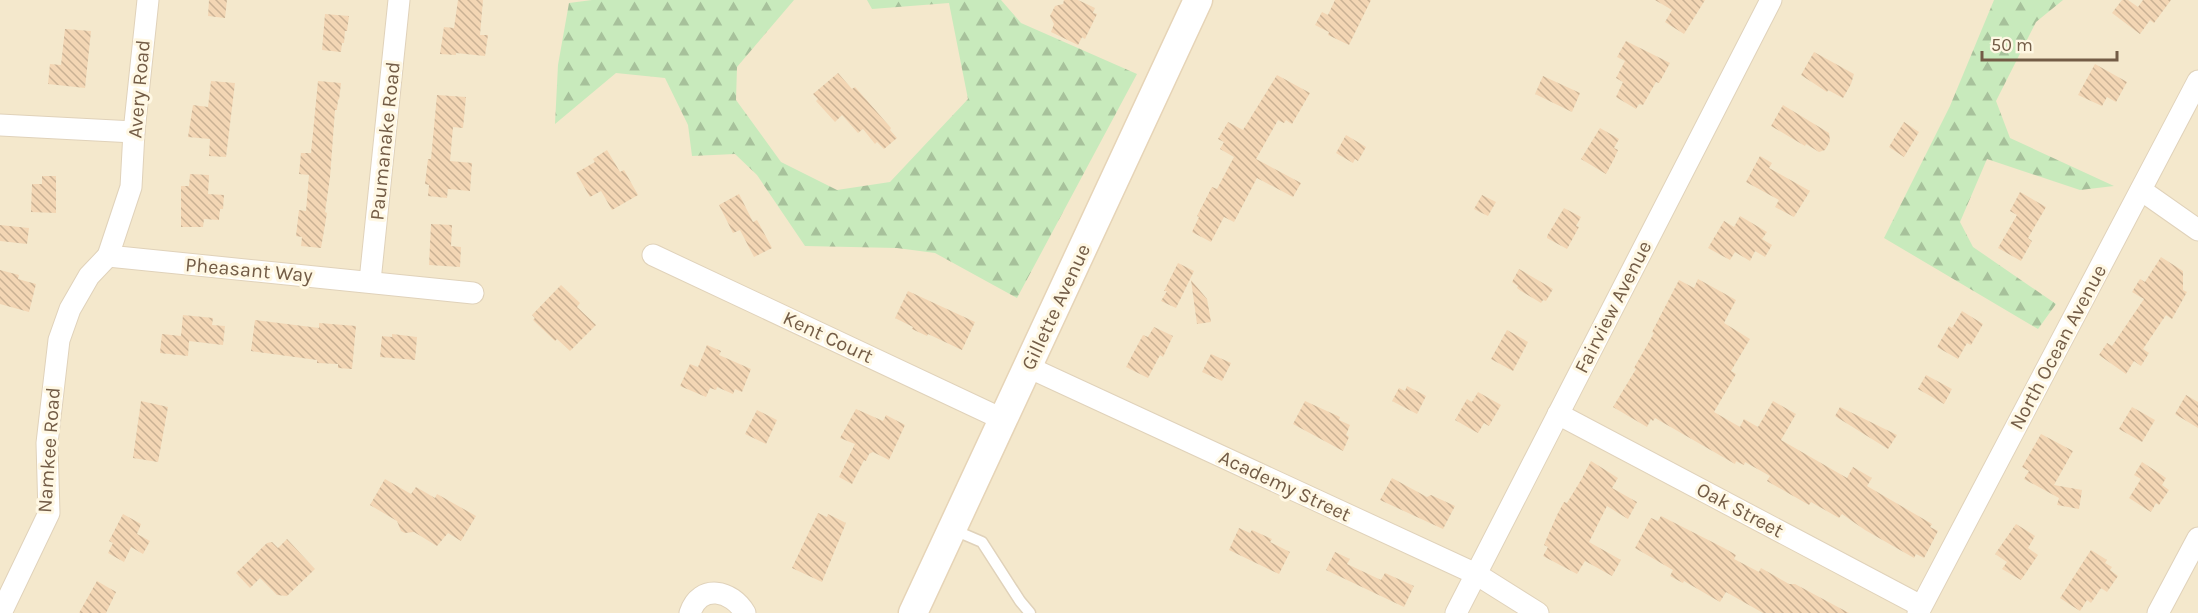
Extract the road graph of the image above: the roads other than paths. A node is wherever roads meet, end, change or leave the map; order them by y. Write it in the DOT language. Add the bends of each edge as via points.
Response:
graph roads {
  1 [pos="148,0"];
  2 [pos="399,0"];
  3 [pos="1198,0"];
  4 [pos="1771,0"];
  5 [pos="2198,81"];
  6 [pos="0,125"];
  7 [pos="134,132"];
  8 [pos="2141,190"];
  9 [pos="2198,230"];
  10 [pos="653,255"];
  11 [pos="108,256"];
  12 [pos="370,281"];
  13 [pos="472,293"];
  14 [pos="1028,367"];
  15 [pos="1558,414"];
  16 [pos="1002,419"];
  17 [pos="952,529"];
  18 [pos="2198,538"];
  19 [pos="1476,574"];
  20 [pos="1920,610"];
  21 [pos="1,613"];
  22 [pos="690,613"];
  23 [pos="745,613"];
  24 [pos="913,613"];
  25 [pos="1030,613"];
  26 [pos="1456,613"];
  27 [pos="1538,613"];
  28 [pos="2158,613"];
  1 -- 7 [label="street, Avery Road"];
  2 -- 12 [label="street, Paumanake Road"];
  3 -- 14 [label="street, Gillette Avenue"];
  4 -- 15 [label="street, Fairview Avenue"];
  5 -- 8 [label="street, North Ocean Avenue"];
  6 -- 7 [label="street"];
  7 -- 11 [label="street, Avery Road" via="131,187"];
  8 -- 9 [label="street"];
  8 -- 20 [label="street, North Ocean Avenue"];
  10 -- 16 [label="street, Kent Court"];
  11 -- 12 [label="street, Pheasant Way"];
  11 -- 21 [label="street, Namkee Road" via="89,276 70,309 59,340 47,443 49,513"];
  12 -- 13 [label="street, Pheasant Way"];
  14 -- 16 [label="street, Gillette Avenue"];
  14 -- 19 [label="street, Academy Street"];
  15 -- 19 [label="street, Fairview Avenue"];
  15 -- 20 [label="street, Oak Street"];
  16 -- 17 [label="street, Gillette Avenue"];
  17 -- 24 [label="street, Gillette Avenue"];
  17 -- 25 [label="lane" via="982,542"];
  18 -- 28 [label="street"];
  19 -- 26 [label="street, Fairview Avenue"];
  19 -- 27 [label="street, Academy Street"];
  22 -- 23 [label="street" via="700,598 717,593 739,602"];
}
